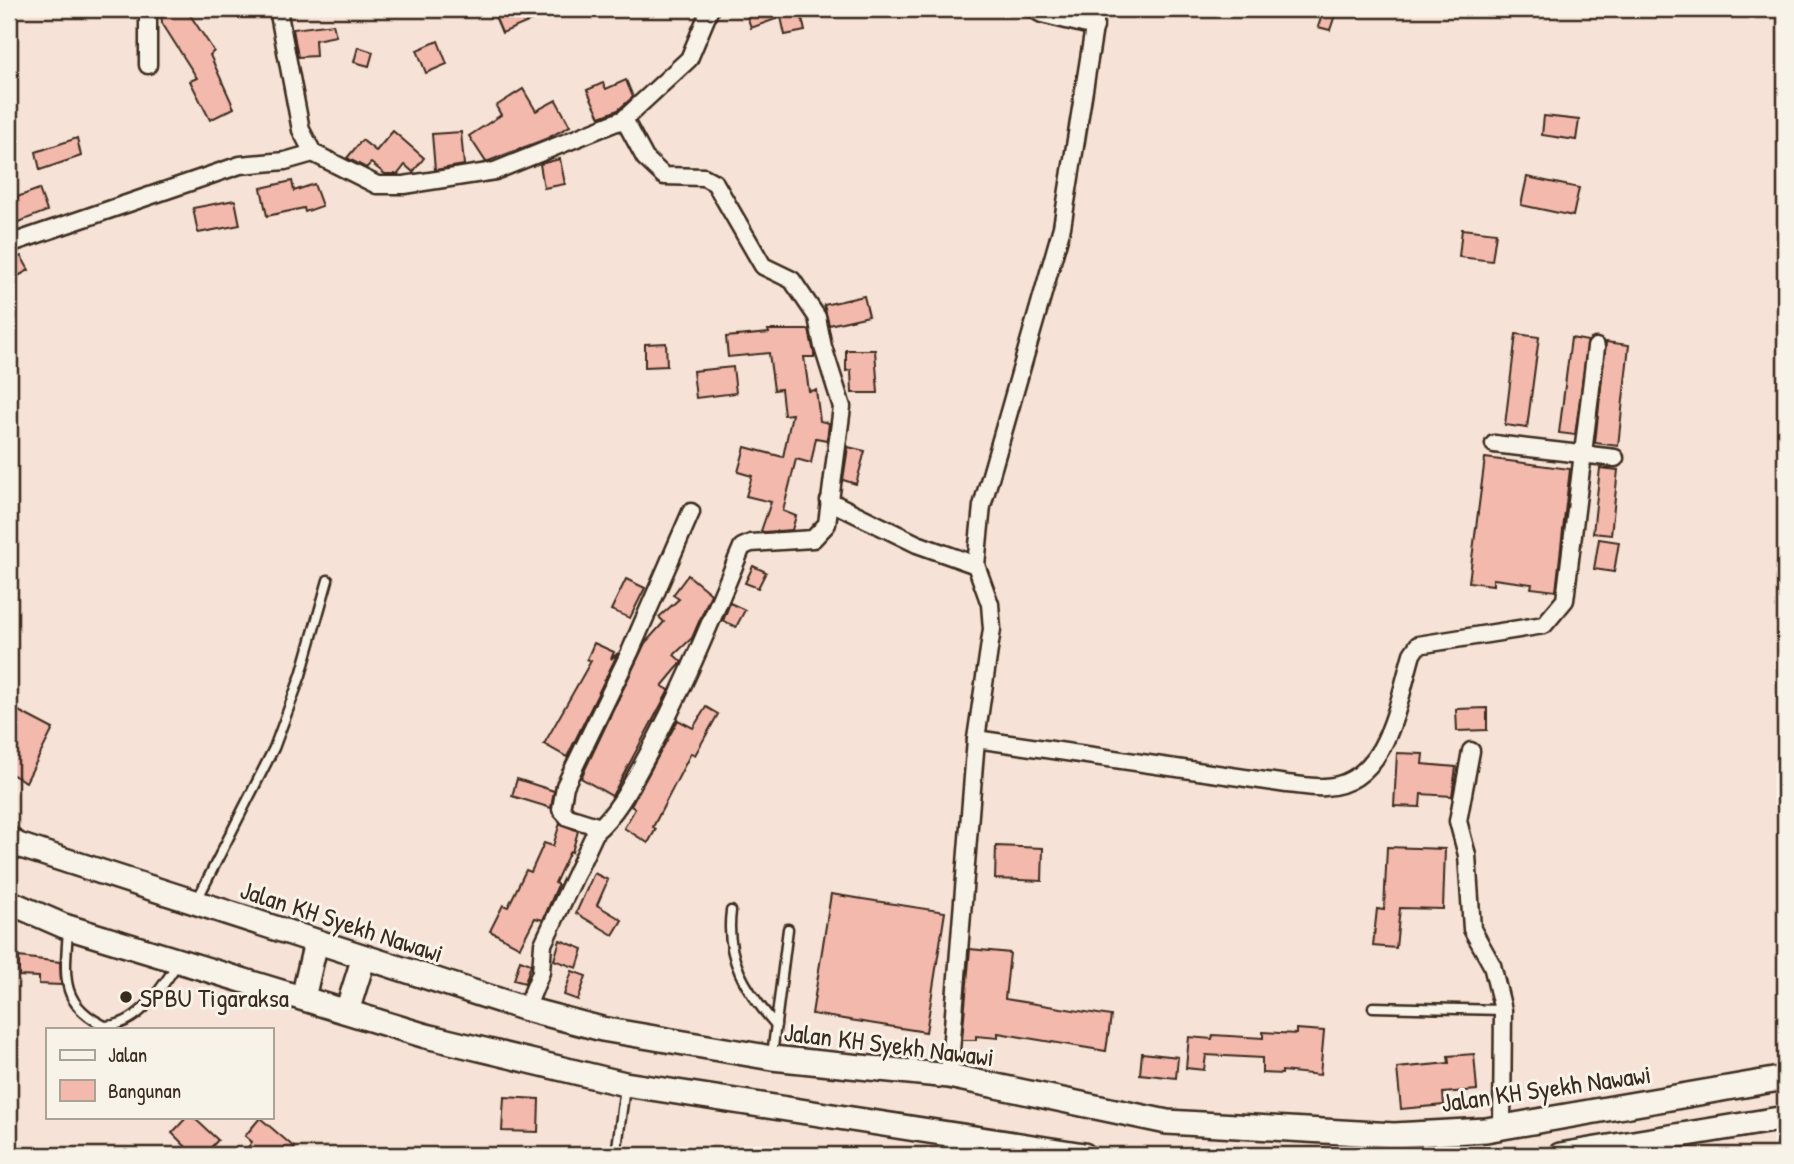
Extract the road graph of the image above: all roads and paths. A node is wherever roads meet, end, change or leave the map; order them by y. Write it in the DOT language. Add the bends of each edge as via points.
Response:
graph roads {
  1 [pos="148,9"];
  2 [pos="278,9"];
  3 [pos="710,9"];
  4 [pos="1033,9"];
  5 [pos="1097,9"];
  6 [pos="1095,27"];
  7 [pos="148,65"];
  8 [pos="624,118"];
  9 [pos="313,153"];
  10 [pos="9,244"];
  11 [pos="1596,347"];
  12 [pos="1493,444"];
  13 [pos="1581,457"];
  14 [pos="1615,458"];
  15 [pos="829,501"];
  16 [pos="691,512"];
  17 [pos="976,565"];
  18 [pos="328,580"];
  19 [pos="976,739"];
  20 [pos="1471,751"];
  21 [pos="600,827"];
  22 [pos="9,839"];
  23 [pos="9,902"];
  24 [pos="195,903"];
  25 [pos="731,911"];
  26 [pos="68,927"];
  27 [pos="788,929"];
  28 [pos="316,942"];
  29 [pos="364,957"];
  30 [pos="179,961"];
  31 [pos="303,999"];
  32 [pos="1373,1007"];
  33 [pos="526,1009"];
  34 [pos="1503,1010"];
  35 [pos="347,1011"];
  36 [pos="776,1025"];
  37 [pos="772,1058"];
  38 [pos="949,1076"];
  39 [pos="1785,1078"];
  40 [pos="625,1084"];
  41 [pos="1785,1118"];
  42 [pos="1502,1127"];
  43 [pos="952,1146"];
  44 [pos="616,1155"];
  45 [pos="1084,1155"];
  46 [pos="1560,1155"];
  1 -- 7 [label="street"];
  2 -- 9 [label="street" via="301,130"];
  3 -- 8 [label="street" via="688,59"];
  4 -- 6 [label="street"];
  5 -- 6 [label="street"];
  6 -- 17 [label="street" via="1062,227 982,506"];
  8 -- 9 [label="street" via="495,171 404,185 377,185"];
  8 -- 15 [label="street" via="645,158 664,176 704,177 715,183 763,266 792,280 817,317 842,407"];
  9 -- 10 [label="street" via="240,165"];
  11 -- 13 [label="street"];
  12 -- 13 [label="street"];
  13 -- 14 [label="street"];
  13 -- 19 [label="street" via="1565,600 1557,612 1544,625 1418,645 1375,761 1356,779 1326,788 1287,784"];
  15 -- 17 [label="street" via="917,544"];
  15 -- 21 [label="street" via="827,524 813,539 742,547 681,694 627,792"];
  16 -- 21 [label="street" via="565,786 561,809 568,817"];
  17 -- 19 [label="street" via="990,604 992,629"];
  18 -- 24 [label="lane" via="301,676 274,748"];
  19 -- 38 [label="street"];
  20 -- 34 [label="street" via="1458,821 1466,855 1468,911 1472,929 1492,965"];
  21 -- 33 [label="street" via="543,944 541,972"];
  22 -- 24 [label="main road, Jalan KH Syekh Nawawi"];
  23 -- 26 [label="main road"];
  24 -- 28 [label="main road, Jalan KH Syekh Nawawi"];
  25 -- 36 [label="lane" via="732,957"];
  26 -- 30 [label="main road"];
  26 -- 30 [label="lane" via="73,1003 78,1011 105,1026 131,1018 160,990"];
  27 -- 36 [label="lane"];
  28 -- 29 [label="main road, Jalan KH Syekh Nawawi"];
  28 -- 31 [label="main road"];
  29 -- 33 [label="main road, Jalan KH Syekh Nawawi"];
  29 -- 35 [label="main road"];
  30 -- 31 [label="main road"];
  31 -- 35 [label="main road"];
  32 -- 34 [label="lane"];
  33 -- 37 [label="main road, Jalan KH Syekh Nawawi" via="602,1029"];
  34 -- 42 [label="street"];
  35 -- 40 [label="main road" via="426,1036"];
  36 -- 37 [label="lane"];
  37 -- 38 [label="main road, Jalan KH Syekh Nawawi"];
  38 -- 42 [label="main road, Jalan KH Syekh Nawawi" via="1167,1122 1394,1135"];
  39 -- 42 [label="main road, Jalan KH Syekh Nawawi"];
  40 -- 43 [label="main road"];
  40 -- 44 [label="lane"];
  41 -- 46 [label="main road"];
  43 -- 45 [label="main road"];
}
